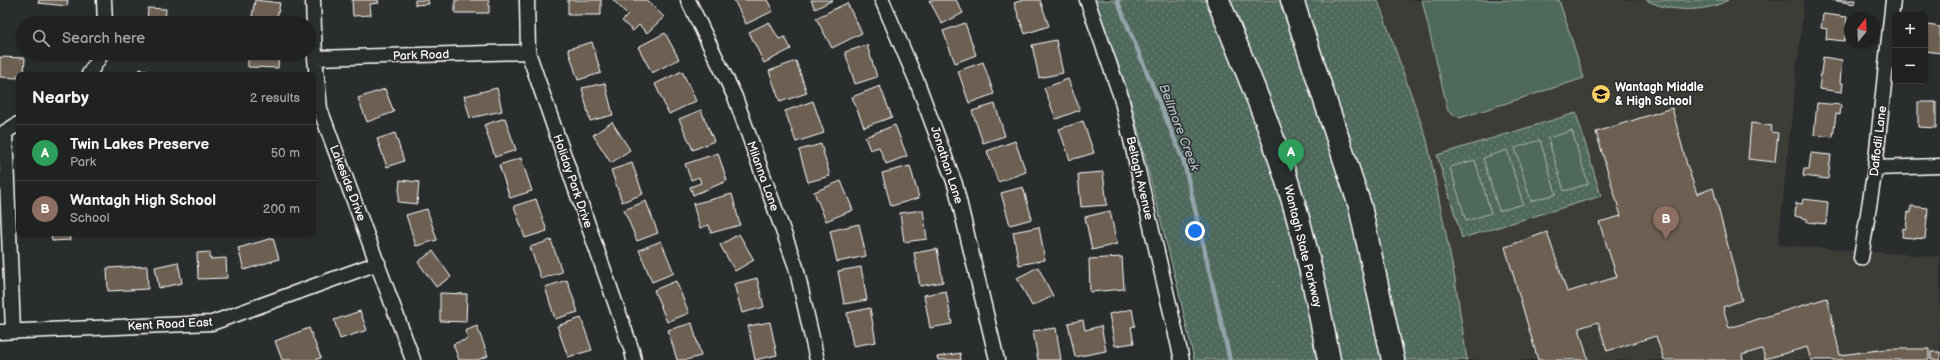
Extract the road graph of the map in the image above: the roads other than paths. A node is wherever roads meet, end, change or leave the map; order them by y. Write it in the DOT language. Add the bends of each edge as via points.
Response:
graph roads {
  1 [pos="104,0"];
  2 [pos="313,0"];
  3 [pos="527,0"];
  4 [pos="688,0"];
  5 [pos="882,0"];
  6 [pos="1086,0"];
  7 [pos="1218,0"];
  8 [pos="1292,0"];
  9 [pos="1893,0"];
  10 [pos="105,16"];
  11 [pos="314,16"];
  12 [pos="528,52"];
  13 [pos="316,58"];
  14 [pos="98,60"];
  15 [pos="315,60"];
  16 [pos="90,72"];
  17 [pos="16,125"];
  18 [pos="3,131"];
  19 [pos="1940,166"];
  20 [pos="1875,168"];
  21 [pos="1861,258"];
  22 [pos="378,263"];
  23 [pos="7,331"];
  24 [pos="413,360"];
  25 [pos="634,360"];
  26 [pos="817,360"];
  27 [pos="997,360"];
  28 [pos="1182,360"];
  29 [pos="1329,360"];
  30 [pos="1393,360"];
  1 -- 10 [label="street"];
  2 -- 11 [label="street, Lakeside Drive"];
  3 -- 12 [label="street, Holiday Park Drive"];
  4 -- 26 [label="street, Milanna Lane" via="735,98 796,267"];
  5 -- 27 [label="street, Jonathan Lane" via="917,82 955,184"];
  6 -- 28 [label="street, Beltagh Avenue" via="1121,96"];
  7 -- 29 [label="highway, Wantagh State Parkway" via="1263,113 1290,190 1312,272"];
  8 -- 30 [label="highway" via="1360,206"];
  9 -- 20 [label="street, Daffodil Lane"];
  12 -- 13 [label="street, Park Road"];
  12 -- 25 [label="street, Holiday Park Drive"];
  14 -- 16 [label="street"];
  15 -- 22 [label="street, Lakeside Drive" via="320,109"];
  17 -- 18 [label="street"];
  18 -- 23 [label="street"];
  19 -- 20 [label="street"];
  20 -- 21 [label="street, Daffodil Lane"];
  22 -- 23 [label="street, Kent Road East" via="212,323"];
  22 -- 24 [label="street, Lakeside Drive"];
}
